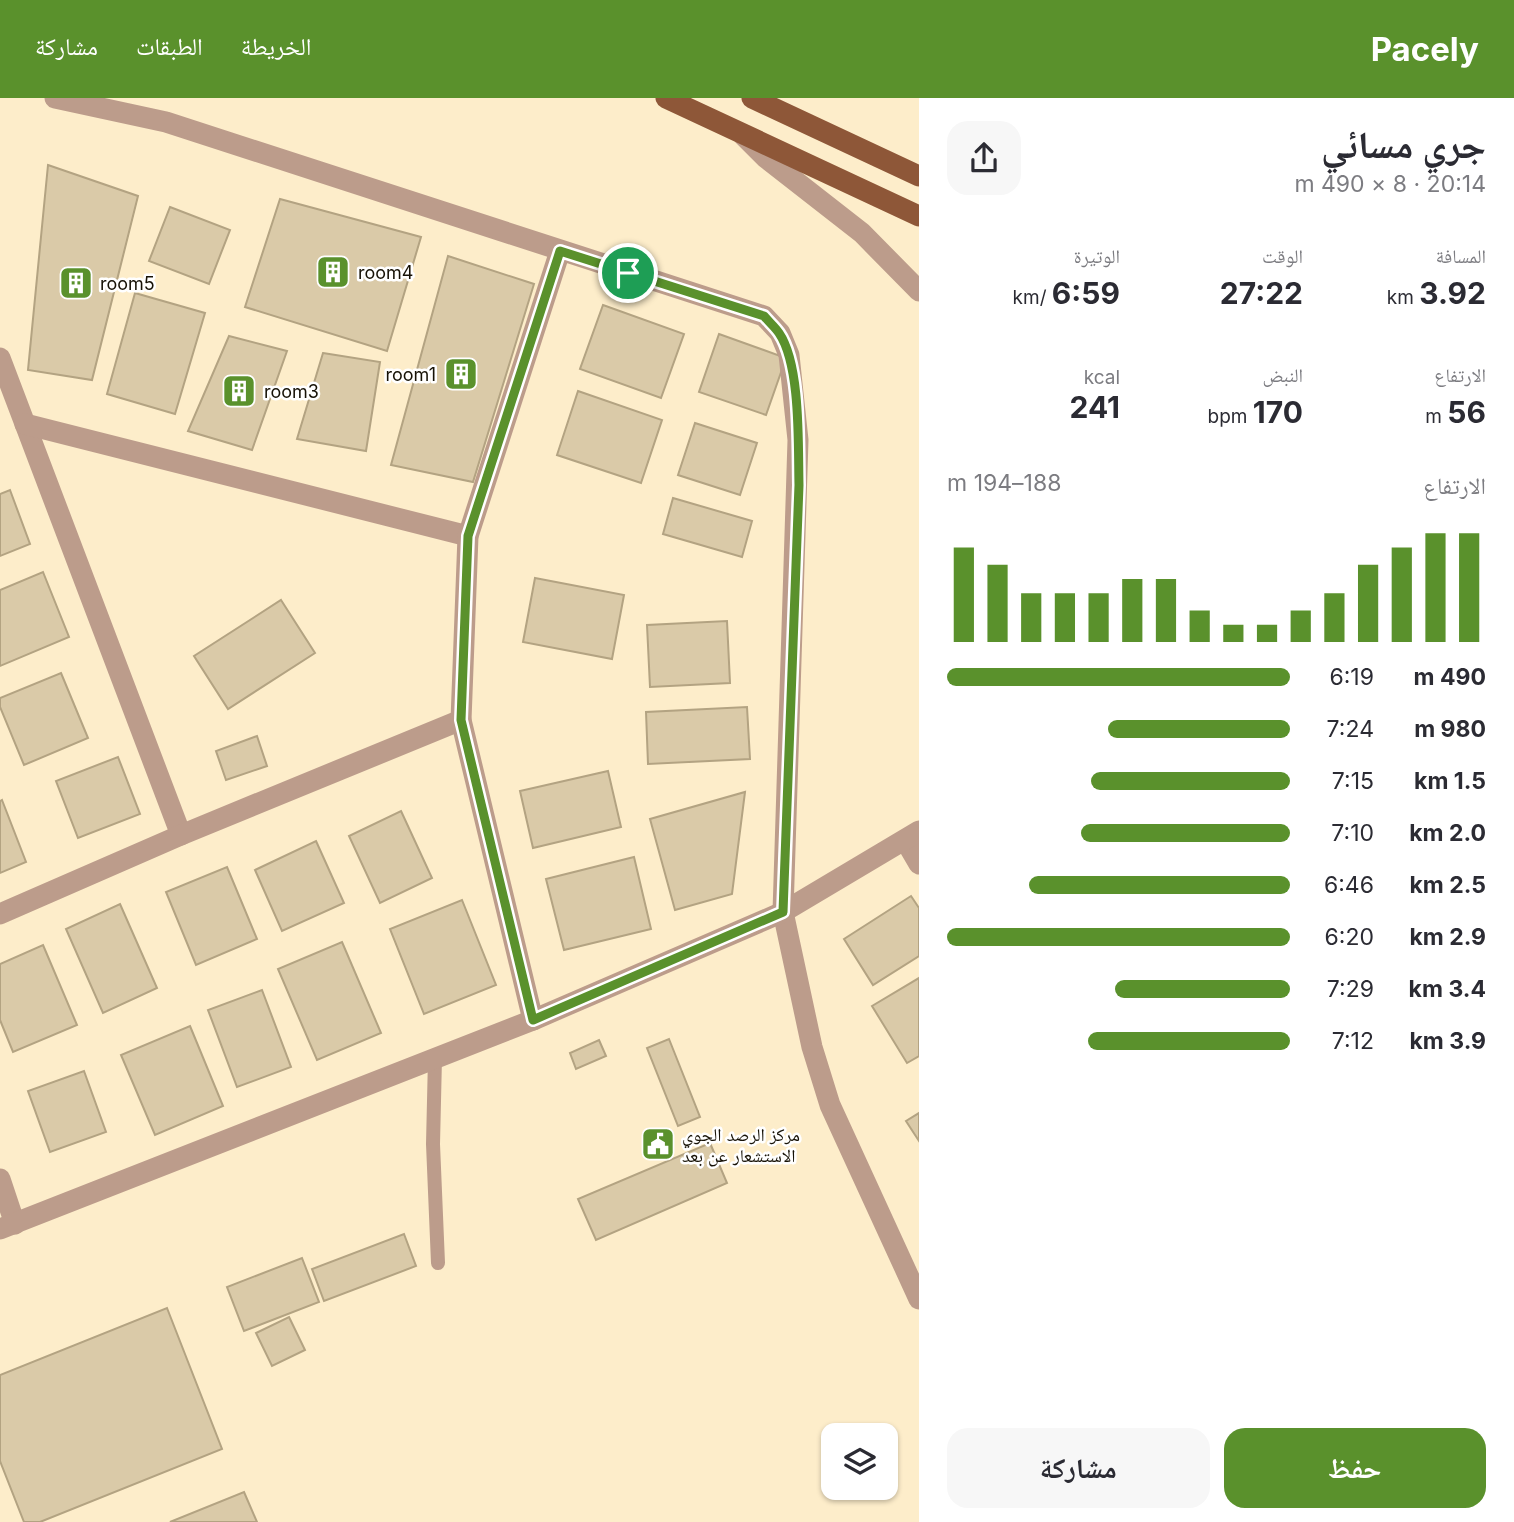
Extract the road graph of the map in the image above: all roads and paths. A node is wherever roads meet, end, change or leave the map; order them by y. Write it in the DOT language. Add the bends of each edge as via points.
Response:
graph roads {
  1 [pos="55,98"];
  2 [pos="666,98"];
  3 [pos="752,98"];
  4 [pos="739,131"];
  5 [pos="919,176"];
  6 [pos="919,216"];
  7 [pos="560,251"];
  8 [pos="919,291"];
  9 [pos="0,358"];
  10 [pos="25,424"];
  11 [pos="468,536"];
  12 [pos="461,720"];
  13 [pos="181,835"];
  14 [pos="912,835"];
  15 [pos="919,864"];
  16 [pos="783,912"];
  17 [pos="0,914"];
  18 [pos="533,1020"];
  19 [pos="435,1058"];
  20 [pos="0,1179"];
  21 [pos="8,1227"];
  22 [pos="438,1263"];
  23 [pos="919,1299"];
  1 -- 7 [label="street" via="166,122"];
  2 -- 4 [label="main road"];
  3 -- 5 [label="main road"];
  4 -- 6 [label="main road"];
  4 -- 8 [label="street" via="766,158 862,233"];
  7 -- 11 [label="street"];
  7 -- 16 [label="street" via="764,316 780,333 789,355 799,485"];
  9 -- 10 [label="street"];
  10 -- 11 [label="street"];
  10 -- 13 [label="street"];
  11 -- 12 [label="street"];
  12 -- 13 [label="street"];
  12 -- 18 [label="street"];
  13 -- 17 [label="street"];
  14 -- 15 [label="street"];
  14 -- 16 [label="street"];
  16 -- 18 [label="street"];
  16 -- 23 [label="street" via="812,1047 830,1105"];
  18 -- 19 [label="street"];
  19 -- 21 [label="street"];
  19 -- 22 [label="lane"];
  20 -- 21 [label="street"];
}
